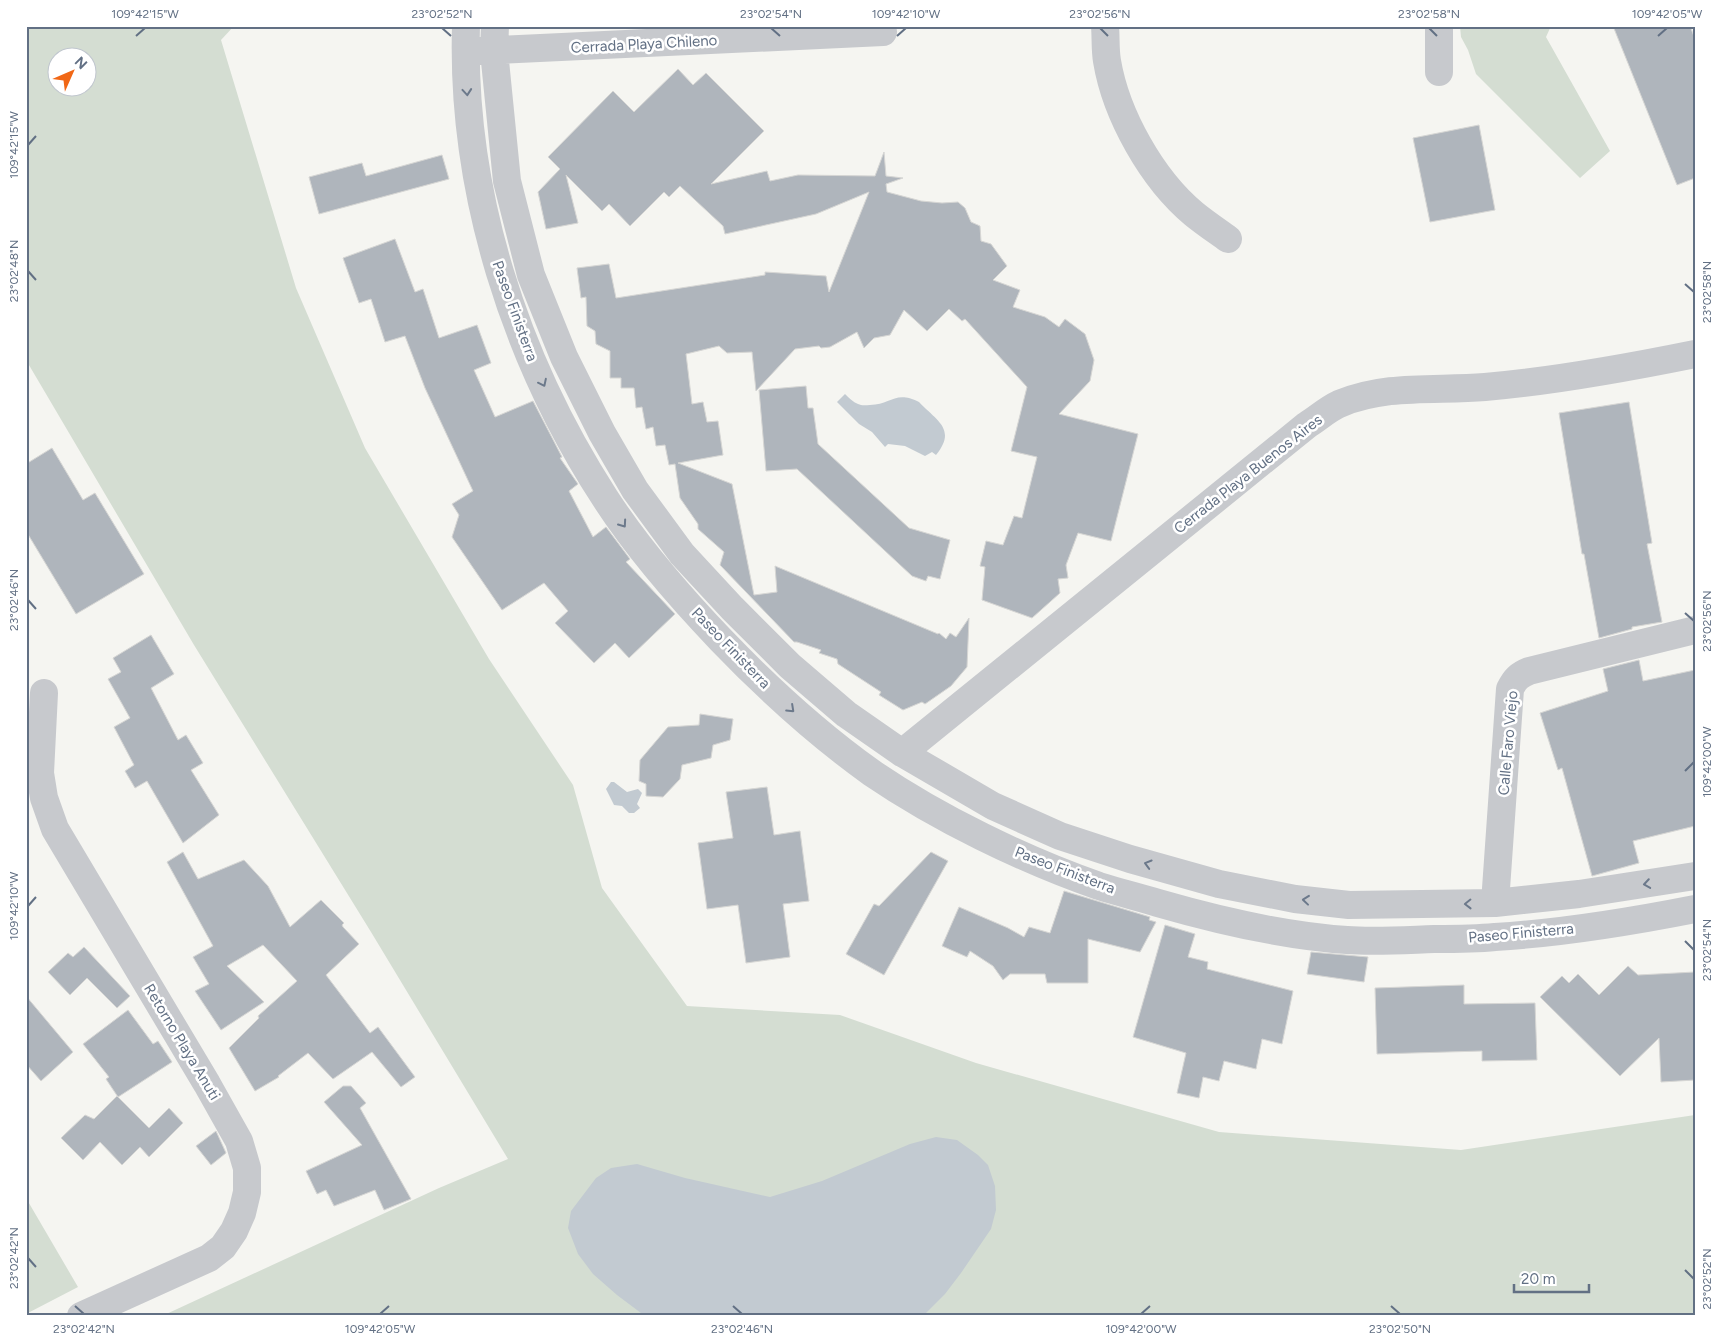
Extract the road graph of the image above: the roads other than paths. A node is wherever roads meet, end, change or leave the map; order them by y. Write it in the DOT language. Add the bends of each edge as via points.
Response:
graph roads {
  1 [pos="1105,26"];
  2 [pos="1439,26"];
  3 [pos="883,32"];
  4 [pos="465,38"];
  5 [pos="495,39"];
  6 [pos="1439,72"];
  7 [pos="507,181"];
  8 [pos="479,187"];
  9 [pos="1228,239"];
  10 [pos="1695,354"];
  11 [pos="1695,630"];
  12 [pos="44,693"];
  13 [pos="902,753"];
  14 [pos="1695,876"];
  15 [pos="1495,903"];
  16 [pos="1349,905"];
  17 [pos="1695,909"];
  18 [pos="1346,940"];
  19 [pos="81,1316"];
  1 -- 9 [label="street" via="1107,61 1120,108 1140,146 1164,183 1194,214"];
  2 -- 6 [label="street"];
  3 -- 5 [label="street, Cerrada Playa Chileno"];
  4 -- 5 [label="street, Cerrada Playa Chileno"];
  4 -- 8 [label="street, Paseo Finisterra, one-way" via="472,140"];
  5 -- 7 [label="street, Paseo Finisterra"];
  7 -- 8 [label="street"];
  7 -- 13 [label="street, Paseo Finisterra" via="531,275 564,357 635,490 682,554 738,615 846,714"];
  8 -- 18 [label="street, Paseo Finisterra, one-way" via="492,246 513,314 559,416 605,498 668,583 752,673 813,729 875,774 945,817 1025,856 1080,878 1210,918"];
  10 -- 13 [label="street, Cerrada Playa Buenos Aires" via="1610,371 1485,387 1394,390 1338,405 1307,424"];
  11 -- 15 [label="street, Calle Faro Viejo" via="1529,671 1514,681 1510,689"];
  12 -- 19 [label="street, Retorno Playa Anuti" via="40,773 44,798 55,829 212,1092 239,1141 247,1168 247,1192 242,1213 223,1247 209,1258"];
  16 -- 13 [label="street, Paseo Finisterra, one-way" via="1295,899 1219,884 1060,836 993,806"];
  14 -- 15 [label="street, Paseo Finisterra, one-way"];
  15 -- 16 [label="street, Paseo Finisterra, one-way"];
  16 -- 18 [label="street"];
  17 -- 18 [label="street, Paseo Finisterra" via="1596,926 1496,938"];
}
